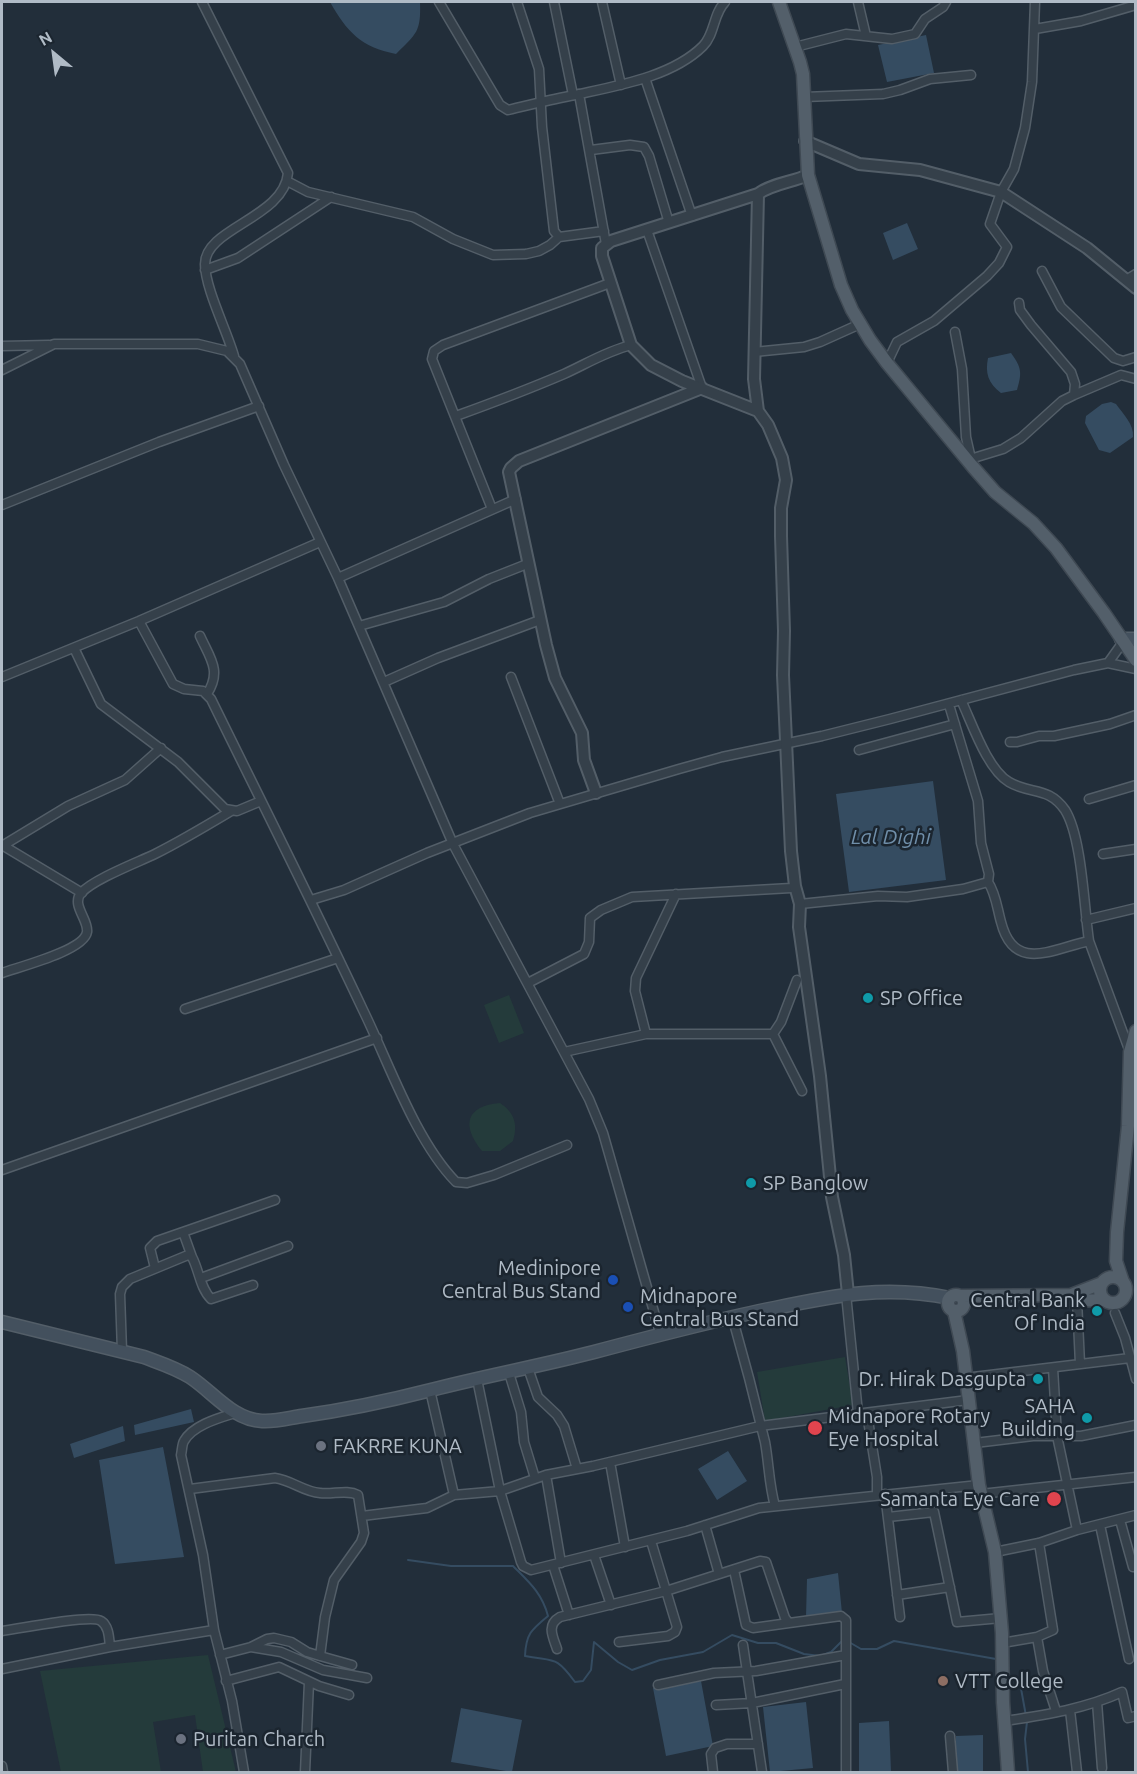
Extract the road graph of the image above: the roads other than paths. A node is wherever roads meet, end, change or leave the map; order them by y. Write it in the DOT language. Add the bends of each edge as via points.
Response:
graph roads {
  1 [pos="201,2"];
  2 [pos="439,2"];
  3 [pos="517,2"];
  4 [pos="554,2"];
  5 [pos="602,2"];
  6 [pos="725,2"];
  7 [pos="778,2"];
  8 [pos="858,2"];
  9 [pos="946,2"];
  10 [pos="1035,2"];
  11 [pos="1136,5"];
  12 [pos="1035,29"];
  13 [pos="866,36"];
  14 [pos="795,47"];
  15 [pos="971,75"];
  16 [pos="645,78"];
  17 [pos="621,85"];
  18 [pos="576,94"];
  19 [pos="804,98"];
  20 [pos="541,103"];
  21 [pos="805,141"];
  22 [pos="591,150"];
  23 [pos="808,176"];
  24 [pos="287,181"];
  25 [pos="1001,192"];
  26 [pos="758,194"];
  27 [pos="331,197"];
  28 [pos="692,216"];
  29 [pos="669,223"];
  30 [pos="647,230"];
  31 [pos="604,231"];
  32 [pos="559,237"];
  33 [pos="606,244"];
  34 [pos="205,270"];
  35 [pos="1042,271"];
  36 [pos="1131,277"];
  37 [pos="610,283"];
  38 [pos="1136,288"];
  39 [pos="1019,303"];
  40 [pos="860,324"];
  41 [pos="955,332"];
  42 [pos="52,345"];
  43 [pos="631,345"];
  44 [pos="2,346"];
  45 [pos="754,352"];
  46 [pos="234,356"];
  47 [pos="1131,358"];
  48 [pos="887,363"];
  49 [pos="2,370"];
  50 [pos="1121,375"];
  51 [pos="1136,379"];
  52 [pos="702,388"];
  53 [pos="1074,395"];
  54 [pos="259,406"];
  55 [pos="758,411"];
  56 [pos="456,416"];
  57 [pos="969,459"];
  58 [pos="516,499"];
  59 [pos="2,505"];
  60 [pos="492,510"];
  61 [pos="320,542"];
  62 [pos="527,564"];
  63 [pos="338,578"];
  64 [pos="540,620"];
  65 [pos="139,621"];
  66 [pos="359,626"];
  67 [pos="200,636"];
  68 [pos="1136,639"];
  69 [pos="1122,640"];
  70 [pos="74,648"];
  71 [pos="1136,660"];
  72 [pos="1108,663"];
  73 [pos="1136,669"];
  74 [pos="2,677"];
  75 [pos="511,677"];
  76 [pos="384,682"];
  77 [pos="207,694"];
  78 [pos="961,700"];
  79 [pos="950,708"];
  80 [pos="1136,716"];
  81 [pos="955,724"];
  82 [pos="1010,742"];
  83 [pos="786,744"];
  84 [pos="162,748"];
  85 [pos="859,750"];
  86 [pos="1136,785"];
  87 [pos="596,793"];
  88 [pos="1089,799"];
  89 [pos="261,801"];
  90 [pos="560,804"];
  91 [pos="231,812"];
  92 [pos="453,843"];
  93 [pos="2,845"];
  94 [pos="1136,849"];
  95 [pos="1102,854"];
  96 [pos="988,882"];
  97 [pos="795,886"];
  98 [pos="82,893"];
  99 [pos="676,894"];
  100 [pos="311,900"];
  101 [pos="800,904"];
  102 [pos="1136,908"];
  103 [pos="1086,920"];
  104 [pos="1089,941"];
  105 [pos="338,958"];
  106 [pos="2,973"];
  107 [pos="797,980"];
  108 [pos="528,983"];
  109 [pos="185,1009"];
  110 [pos="1136,1031"];
  111 [pos="646,1034"];
  112 [pos="773,1034"];
  113 [pos="377,1038"];
  114 [pos="564,1052"];
  115 [pos="1130,1052"];
  116 [pos="802,1091"];
  117 [pos="567,1145"];
  118 [pos="2,1170"];
  119 [pos="275,1200"];
  120 [pos="183,1232"];
  121 [pos="288,1246"];
  122 [pos="192,1257"];
  123 [pos="1116,1261"];
  124 [pos="154,1268"];
  125 [pos="201,1278"];
  126 [pos="1104,1281"];
  127 [pos="1127,1284"];
  128 [pos="253,1285"];
  129 [pos="847,1294"];
  130 [pos="1077,1300"];
  131 [pos="1136,1301"];
  132 [pos="958,1303"];
  133 [pos="1112,1305"];
  134 [pos="732,1316"];
  135 [pos="2,1322"];
  136 [pos="660,1334"];
  137 [pos="122,1352"];
  138 [pos="1130,1358"];
  139 [pos="1080,1364"];
  140 [pos="528,1368"];
  141 [pos="1053,1368"];
  142 [pos="509,1373"];
  143 [pos="965,1378"];
  144 [pos="477,1379"];
  145 [pos="1136,1379"];
  146 [pos="430,1390"];
  147 [pos="968,1400"];
  148 [pos="235,1413"];
  149 [pos="863,1413"];
  150 [pos="760,1425"];
  151 [pos="1136,1425"];
  152 [pos="1057,1436"];
  153 [pos="975,1443"];
  154 [pos="610,1462"];
  155 [pos="577,1468"];
  156 [pos="546,1475"];
  157 [pos="1136,1477"];
  158 [pos="535,1478"];
  159 [pos="1066,1484"];
  160 [pos="190,1489"];
  161 [pos="980,1490"];
  162 [pos="500,1491"];
  163 [pos="454,1495"];
  164 [pos="881,1495"];
  165 [pos="775,1506"];
  166 [pos="1135,1515"];
  167 [pos="362,1516"];
  168 [pos="888,1517"];
  169 [pos="1120,1520"];
  170 [pos="705,1525"];
  171 [pos="1100,1525"];
  172 [pos="1077,1530"];
  173 [pos="651,1541"];
  174 [pos="1039,1543"];
  175 [pos="625,1547"];
  176 [pos="995,1552"];
  177 [pos="594,1555"];
  178 [pos="557,1564"];
  179 [pos="1133,1567"];
  180 [pos="734,1570"];
  181 [pos="719,1574"];
  182 [pos="950,1587"];
  183 [pos="666,1591"];
  184 [pos="897,1595"];
  185 [pos="611,1605"];
  186 [pos="569,1615"];
  187 [pos="900,1617"];
  188 [pos="1000,1618"];
  189 [pos="789,1623"];
  190 [pos="214,1630"];
  191 [pos="2,1631"];
  192 [pos="1037,1637"];
  193 [pos="619,1642"];
  194 [pos="1002,1643"];
  195 [pos="743,1645"];
  196 [pos="110,1647"];
  197 [pos="251,1647"];
  198 [pos="557,1649"];
  199 [pos="220,1655"];
  200 [pos="846,1655"];
  201 [pos="320,1656"];
  202 [pos="1129,1659"];
  203 [pos="352,1665"];
  204 [pos="2,1669"];
  205 [pos="748,1671"];
  206 [pos="367,1678"];
  207 [pos="226,1681"];
  208 [pos="309,1682"];
  209 [pos="845,1684"];
  210 [pos="658,1685"];
  211 [pos="349,1695"];
  212 [pos="1097,1702"];
  213 [pos="752,1703"];
  214 [pos="716,1705"];
  215 [pos="1070,1710"];
  216 [pos="1056,1711"];
  217 [pos="1136,1716"];
  218 [pos="1005,1721"];
  219 [pos="950,1736"];
  220 [pos="758,1744"];
  221 [pos="2,1766"];
  222 [pos="1102,1768"];
  223 [pos="3,1773"];
  224 [pos="244,1773"];
  225 [pos="305,1773"];
  226 [pos="713,1773"];
  227 [pos="762,1773"];
  228 [pos="846,1773"];
  229 [pos="953,1773"];
  230 [pos="1008,1773"];
  231 [pos="1077,1773"];
  1 -- 24 [label="street" via="288,173"];
  2 -- 20 [label="street" via="500,105 508,110"];
  3 -- 20 [label="street" via="538,69"];
  4 -- 18 [label="street"];
  5 -- 17 [label="street"];
  6 -- 16 [label="street" via="701,49"];
  7 -- 14 [label="main road"];
  8 -- 13 [label="street"];
  9 -- 13 [label="street" via="925,19 915,34 892,39"];
  10 -- 12 [label="street"];
  11 -- 12 [label="street"];
  12 -- 25 [label="street" via="1025,128 1014,168"];
  13 -- 14 [label="street" via="846,34"];
  14 -- 19 [label="main road" via="803,74"];
  15 -- 19 [label="street" via="930,79 883,94"];
  16 -- 17 [label="street"];
  16 -- 28 [label="street"];
  17 -- 18 [label="street"];
  18 -- 20 [label="street"];
  18 -- 22 [label="street"];
  19 -- 21 [label="main road"];
  20 -- 32 [label="street" via="554,231"];
  21 -- 23 [label="main road"];
  21 -- 25 [label="street" via="859,164 920,170"];
  22 -- 29 [label="street" via="644,147"];
  22 -- 31 [label="street"];
  23 -- 26 [label="street"];
  23 -- 40 [label="main road" via="841,285"];
  24 -- 27 [label="street" via="308,192"];
  24 -- 34 [label="street" via="274,201 210,249"];
  25 -- 36 [label="street"];
  25 -- 48 [label="street" via="990,224 1007,246 999,262 934,321 897,342"];
  26 -- 28 [label="street"];
  26 -- 45 [label="street"];
  27 -- 32 [label="street" via="412,217 493,255 539,251"];
  27 -- 34 [label="street" via="238,258"];
  28 -- 29 [label="street"];
  29 -- 30 [label="street"];
  30 -- 33 [label="street"];
  30 -- 52 [label="street"];
  31 -- 32 [label="street"];
  31 -- 33 [label="street"];
  33 -- 37 [label="street" via="602,256"];
  34 -- 46 [label="street"];
  35 -- 47 [label="street" via="1061,307 1114,357 1123,361"];
  36 -- 38 [label="street"];
  37 -- 43 [label="street"];
  37 -- 56 [label="street" via="437,348 432,359"];
  39 -- 53 [label="street" via="1031,325 1071,372"];
  40 -- 45 [label="street" via="804,347"];
  40 -- 48 [label="main road"];
  41 -- 57 [label="street"];
  42 -- 44 [label="street"];
  42 -- 46 [label="street" via="198,344"];
  42 -- 49 [label="street"];
  43 -- 52 [label="street" via="651,365"];
  43 -- 56 [label="street"];
  45 -- 55 [label="street"];
  46 -- 54 [label="street"];
  47 -- 50 [label="street"];
  48 -- 57 [label="main road"];
  50 -- 51 [label="street"];
  50 -- 53 [label="street"];
  52 -- 55 [label="street"];
  52 -- 58 [label="street" via="519,461 509,472"];
  53 -- 57 [label="street" via="1021,438"];
  54 -- 59 [label="street"];
  54 -- 61 [label="street"];
  55 -- 83 [label="street" via="782,458 786,480 781,508 780,569"];
  56 -- 60 [label="street"];
  57 -- 69 [label="main road" via="995,492 1056,548"];
  58 -- 60 [label="street"];
  58 -- 62 [label="street"];
  60 -- 63 [label="street"];
  61 -- 63 [label="street"];
  61 -- 65 [label="street"];
  62 -- 64 [label="street"];
  62 -- 66 [label="street" via="444,602"];
  63 -- 66 [label="street"];
  64 -- 76 [label="street"];
  64 -- 87 [label="street" via="555,678 582,733 584,760"];
  65 -- 70 [label="street"];
  65 -- 77 [label="street" via="173,684"];
  66 -- 76 [label="street"];
  67 -- 77 [label="street" via="215,673"];
  68 -- 69 [label="main road"];
  69 -- 71 [label="main road"];
  69 -- 72 [label="street"];
  70 -- 74 [label="street"];
  70 -- 84 [label="street" via="101,704"];
  72 -- 73 [label="street"];
  72 -- 78 [label="street"];
  75 -- 90 [label="street"];
  76 -- 92 [label="street"];
  77 -- 89 [label="street"];
  78 -- 83 [label="street"];
  78 -- 103 [label="street" via="998,771 1021,787 1050,795 1066,813 1078,852"];
  79 -- 81 [label="street"];
  80 -- 82 [label="street" via="1054,736"];
  81 -- 85 [label="street"];
  81 -- 96 [label="street" via="978,801"];
  83 -- 87 [label="street" via="722,757"];
  83 -- 97 [label="street"];
  84 -- 91 [label="street"];
  84 -- 93 [label="street" via="125,780 68,806"];
  86 -- 88 [label="street"];
  87 -- 90 [label="street"];
  89 -- 91 [label="street"];
  89 -- 100 [label="street"];
  90 -- 92 [label="street"];
  91 -- 98 [label="street"];
  92 -- 100 [label="street" via="344,890"];
  92 -- 108 [label="street"];
  93 -- 98 [label="street"];
  94 -- 95 [label="street"];
  96 -- 101 [label="street" via="907,897"];
  96 -- 104 [label="street" via="1011,946 1036,953"];
  97 -- 99 [label="street"];
  97 -- 101 [label="street"];
  98 -- 106 [label="street" via="78,903 87,929 83,939 55,955"];
  99 -- 108 [label="street" via="632,897 601,910 590,918 584,954"];
  99 -- 111 [label="street" via="636,978 635,991"];
  100 -- 105 [label="street"];
  101 -- 129 [label="street" via="799,927"];
  102 -- 103 [label="street"];
  103 -- 104 [label="street"];
  104 -- 115 [label="street"];
  105 -- 109 [label="street"];
  105 -- 113 [label="street"];
  107 -- 112 [label="street"];
  108 -- 114 [label="street"];
  110 -- 115 [label="main road"];
  111 -- 112 [label="street"];
  111 -- 114 [label="street"];
  112 -- 116 [label="street"];
  113 -- 117 [label="street" via="413,1118 441,1166 456,1182 494,1175"];
  113 -- 118 [label="street"];
  114 -- 136 [label="street" via="603,1133"];
  115 -- 123 [label="main road"];
  119 -- 120 [label="street"];
  120 -- 122 [label="street"];
  120 -- 124 [label="street" via="152,1244 149,1253"];
  121 -- 125 [label="street"];
  122 -- 124 [label="street" via="182,1256"];
  122 -- 125 [label="street"];
  123 -- 126 [label="main road"];
  123 -- 127 [label="main road"];
  124 -- 137 [label="street" via="122,1287"];
  125 -- 128 [label="street" via="211,1299"];
  126 -- 127 [label="main road" via="1112,1277"];
  126 -- 132 [label="main road" via="1071,1294"];
  126 -- 133 [label="main road" via="1100,1292"];
  127 -- 133 [label="main road" via="1125,1293"];
  129 -- 132 [label="main road" via="923,1293"];
  129 -- 134 [label="main road"];
  129 -- 149 [label="street"];
  130 -- 132 [label="main road"];
  130 -- 133 [label="main road"];
  130 -- 139 [label="street"];
  131 -- 133 [label="main road"];
  132 -- 143 [label="main road"];
  133 -- 138 [label="street"];
  134 -- 136 [label="main road"];
  134 -- 150 [label="street"];
  135 -- 137 [label="main road"];
  136 -- 140 [label="main road"];
  137 -- 148 [label="main road" via="187,1375"];
  138 -- 139 [label="street"];
  138 -- 145 [label="street"];
  139 -- 141 [label="street"];
  140 -- 142 [label="main road"];
  140 -- 155 [label="street" via="538,1397 564,1426"];
  141 -- 143 [label="street"];
  141 -- 152 [label="street"];
  142 -- 144 [label="main road"];
  142 -- 158 [label="street"];
  143 -- 147 [label="main road"];
  144 -- 146 [label="main road"];
  144 -- 162 [label="street"];
  146 -- 148 [label="main road" via="342,1410 263,1422"];
  146 -- 163 [label="street"];
  147 -- 149 [label="street"];
  147 -- 153 [label="main road"];
  148 -- 160 [label="street" via="193,1431 184,1441 181,1455"];
  149 -- 150 [label="street"];
  149 -- 164 [label="street"];
  150 -- 154 [label="street"];
  150 -- 165 [label="street"];
  151 -- 152 [label="street" via="1082,1436"];
  152 -- 153 [label="street"];
  152 -- 159 [label="street"];
  153 -- 161 [label="main road"];
  154 -- 155 [label="street"];
  154 -- 175 [label="street"];
  155 -- 156 [label="street"];
  156 -- 158 [label="street"];
  156 -- 178 [label="street"];
  157 -- 159 [label="street"];
  158 -- 162 [label="street"];
  159 -- 161 [label="street"];
  159 -- 172 [label="street"];
  160 -- 167 [label="street" via="283,1479 313,1492 355,1493"];
  160 -- 190 [label="street"];
  161 -- 164 [label="street"];
  161 -- 176 [label="main road"];
  162 -- 163 [label="street"];
  162 -- 178 [label="street" via="523,1566 531,1570"];
  163 -- 167 [label="street" via="427,1508"];
  164 -- 165 [label="street"];
  164 -- 168 [label="street"];
  165 -- 170 [label="street"];
  166 -- 169 [label="street"];
  167 -- 201 [label="street" via="363,1538 334,1580"];
  168 -- 182 [label="street" via="934,1512"];
  168 -- 184 [label="street"];
  169 -- 171 [label="street"];
  169 -- 179 [label="street"];
  170 -- 173 [label="street"];
  170 -- 181 [label="street"];
  171 -- 172 [label="street"];
  171 -- 202 [label="street"];
  172 -- 174 [label="street"];
  173 -- 175 [label="street"];
  173 -- 183 [label="street"];
  174 -- 176 [label="street"];
  174 -- 192 [label="street" via="1053,1630"];
  175 -- 177 [label="street"];
  176 -- 188 [label="main road"];
  177 -- 178 [label="street"];
  177 -- 185 [label="street"];
  178 -- 186 [label="street"];
  180 -- 181 [label="street"];
  180 -- 189 [label="street" via="766,1562"];
  180 -- 189 [label="street" via="746,1625 753,1628"];
  181 -- 183 [label="street"];
  182 -- 184 [label="street"];
  182 -- 188 [label="street" via="957,1622"];
  183 -- 185 [label="street"];
  183 -- 193 [label="street" via="675,1632"];
  184 -- 187 [label="street"];
  185 -- 186 [label="street"];
  186 -- 198 [label="street" via="552,1624"];
  188 -- 194 [label="main road"];
  189 -- 200 [label="street" via="841,1616 846,1620"];
  190 -- 196 [label="street"];
  190 -- 199 [label="street"];
  191 -- 196 [label="street" via="97,1619 107,1630"];
  192 -- 194 [label="street"];
  192 -- 216 [label="street"];
  194 -- 218 [label="main road"];
  195 -- 205 [label="street"];
  196 -- 204 [label="street"];
  197 -- 199 [label="street"];
  197 -- 201 [label="street" via="267,1639 283,1639"];
  197 -- 206 [label="street" via="281,1652 323,1670"];
  199 -- 207 [label="street"];
  200 -- 205 [label="street"];
  200 -- 209 [label="street"];
  201 -- 203 [label="street"];
  205 -- 210 [label="street" via="714,1673"];
  205 -- 213 [label="street"];
  207 -- 208 [label="street" via="279,1667"];
  207 -- 224 [label="street"];
  208 -- 211 [label="street"];
  208 -- 225 [label="street"];
  209 -- 213 [label="street"];
  209 -- 228 [label="street"];
  212 -- 215 [label="street"];
  212 -- 217 [label="street" via="1122,1692 1128,1718"];
  212 -- 222 [label="street"];
  213 -- 214 [label="street"];
  213 -- 220 [label="street"];
  215 -- 216 [label="street"];
  215 -- 231 [label="street"];
  216 -- 218 [label="street"];
  218 -- 230 [label="main road"];
  219 -- 229 [label="street"];
  220 -- 226 [label="street" via="715,1748 711,1754"];
  220 -- 227 [label="street"];
  221 -- 223 [label="street"];
}
